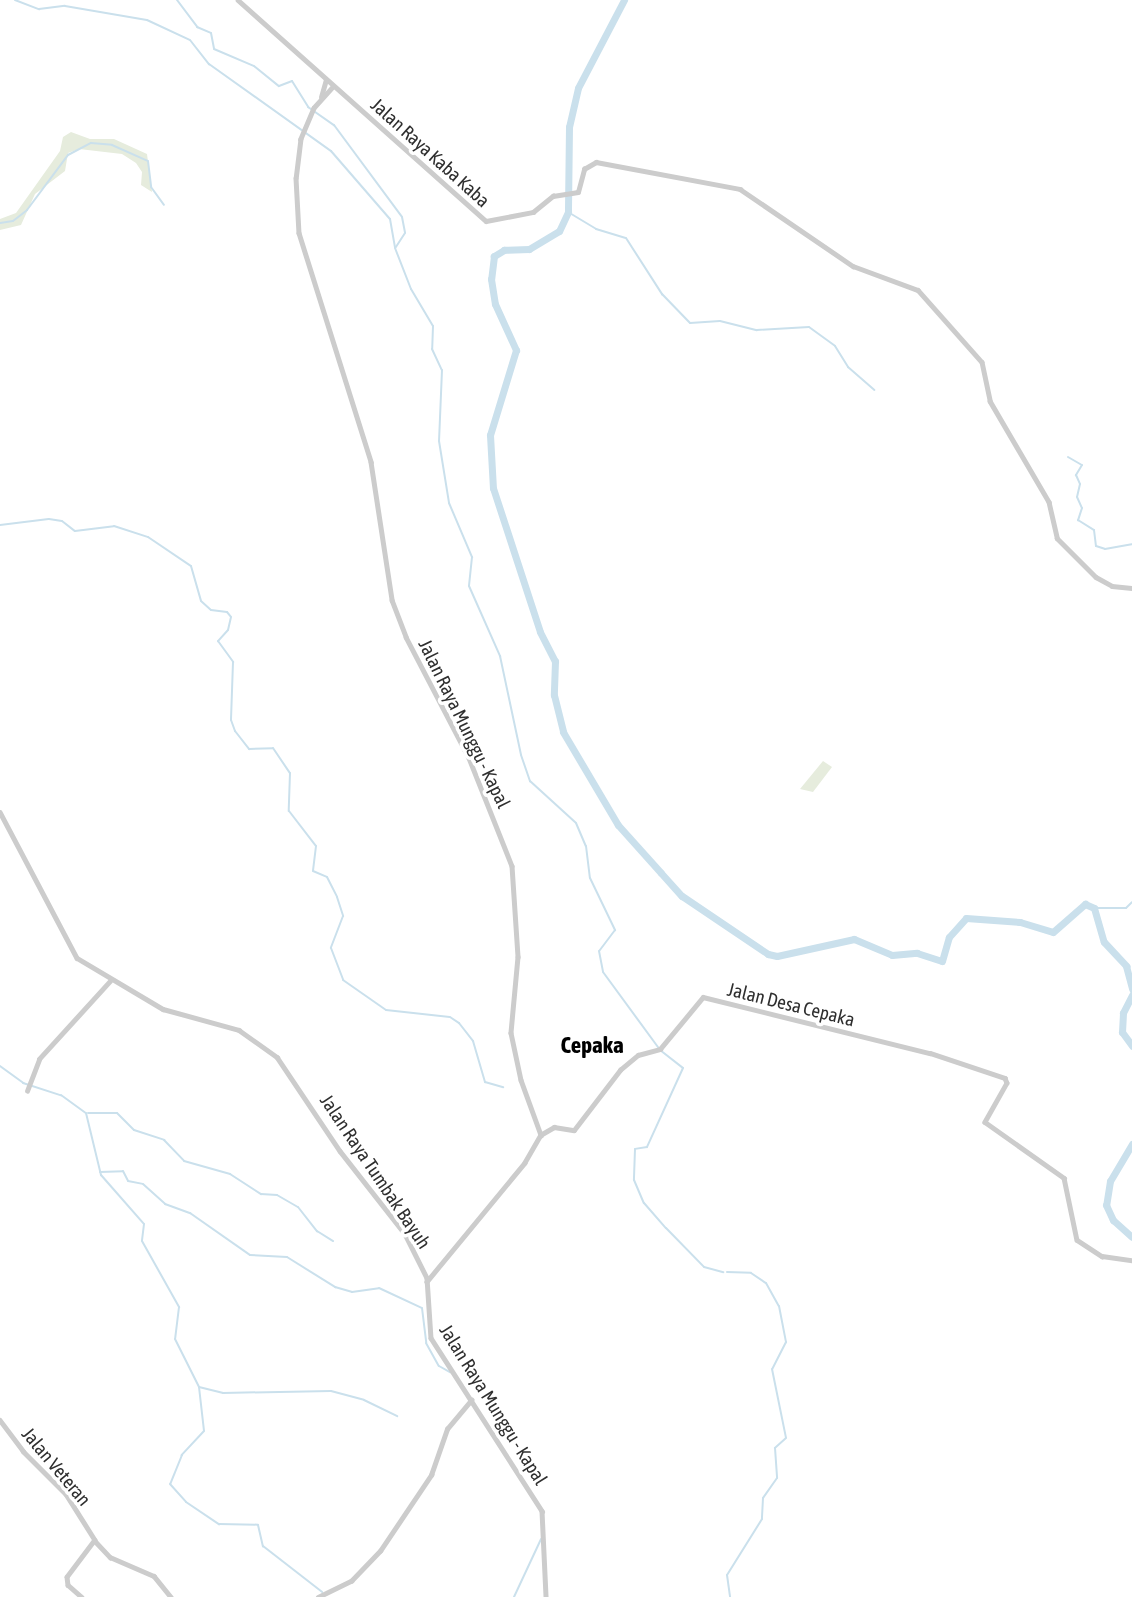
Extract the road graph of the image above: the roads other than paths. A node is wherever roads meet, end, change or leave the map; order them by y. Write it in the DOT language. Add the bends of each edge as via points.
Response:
graph roads {
  1 [pos="239,0"];
  2 [pos="326,80"];
  3 [pos="333,87"];
  4 [pos="321,97"];
  5 [pos="1132,588"];
  6 [pos="0,812"];
  7 [pos="110,981"];
  8 [pos="27,1091"];
  9 [pos="541,1135"];
  10 [pos="1132,1260"];
  11 [pos="425,1271"];
  12 [pos="435,1272"];
  13 [pos="427,1282"];
  14 [pos="471,1400"];
  15 [pos="0,1420"];
  16 [pos="95,1541"];
  17 [pos="82,1597"];
  18 [pos="171,1597"];
  19 [pos="318,1597"];
  20 [pos="546,1597"];
  1 -- 2 [label="street"];
  2 -- 3 [label="street, Jalan Raya Kaba Kaba"];
  2 -- 4 [label="street, Jalan Raya Munggu - Kapal"];
  3 -- 4 [label="street, Jalan Raya Munggu - Kapal"];
  3 -- 5 [label="street, Jalan Raya Kaba Kaba" via="486,221 533,212 558,195 581,189 585,167 596,162 737,188 853,266 918,290 982,362 990,401 1049,502 1057,538 1096,577 1112,586"];
  4 -- 9 [label="street, Jalan Raya Munggu - Kapal" via="302,137 296,178 299,233 371,462 389,591 405,637 469,758 512,866 518,957 511,1033 521,1080"];
  6 -- 7 [label="street, Jalan Raya Tumbak Bayuh" via="74,953"];
  7 -- 8 [label="street" via="39,1059"];
  7 -- 11 [label="street, Jalan Raya Tumbak Bayuh" via="184,1018 239,1030 277,1057 336,1145 405,1234"];
  9 -- 10 [label="street, Jalan Desa Cepaka" via="554,1127 572,1131 620,1070 638,1055 657,1050 703,997 930,1053 1008,1080 985,1122 1065,1178 1077,1240 1102,1255"];
  9 -- 12 [label="street" via="516,1174"];
  11 -- 12 [label="street"];
  11 -- 13 [label="street, Jalan Raya Tumbak Bayuh"];
  12 -- 13 [label="street"];
  13 -- 14 [label="street, Jalan Raya Munggu - Kapal" via="428,1330"];
  14 -- 19 [label="street" via="447,1429 431,1475 380,1551 351,1581"];
  14 -- 20 [label="street, Jalan Raya Munggu - Kapal" via="542,1511"];
  15 -- 16 [label="street, Jalan Veteran" via="66,1494"];
  16 -- 17 [label="street" via="67,1577 68,1585"];
  16 -- 18 [label="street" via="113,1558 155,1576"];
}
